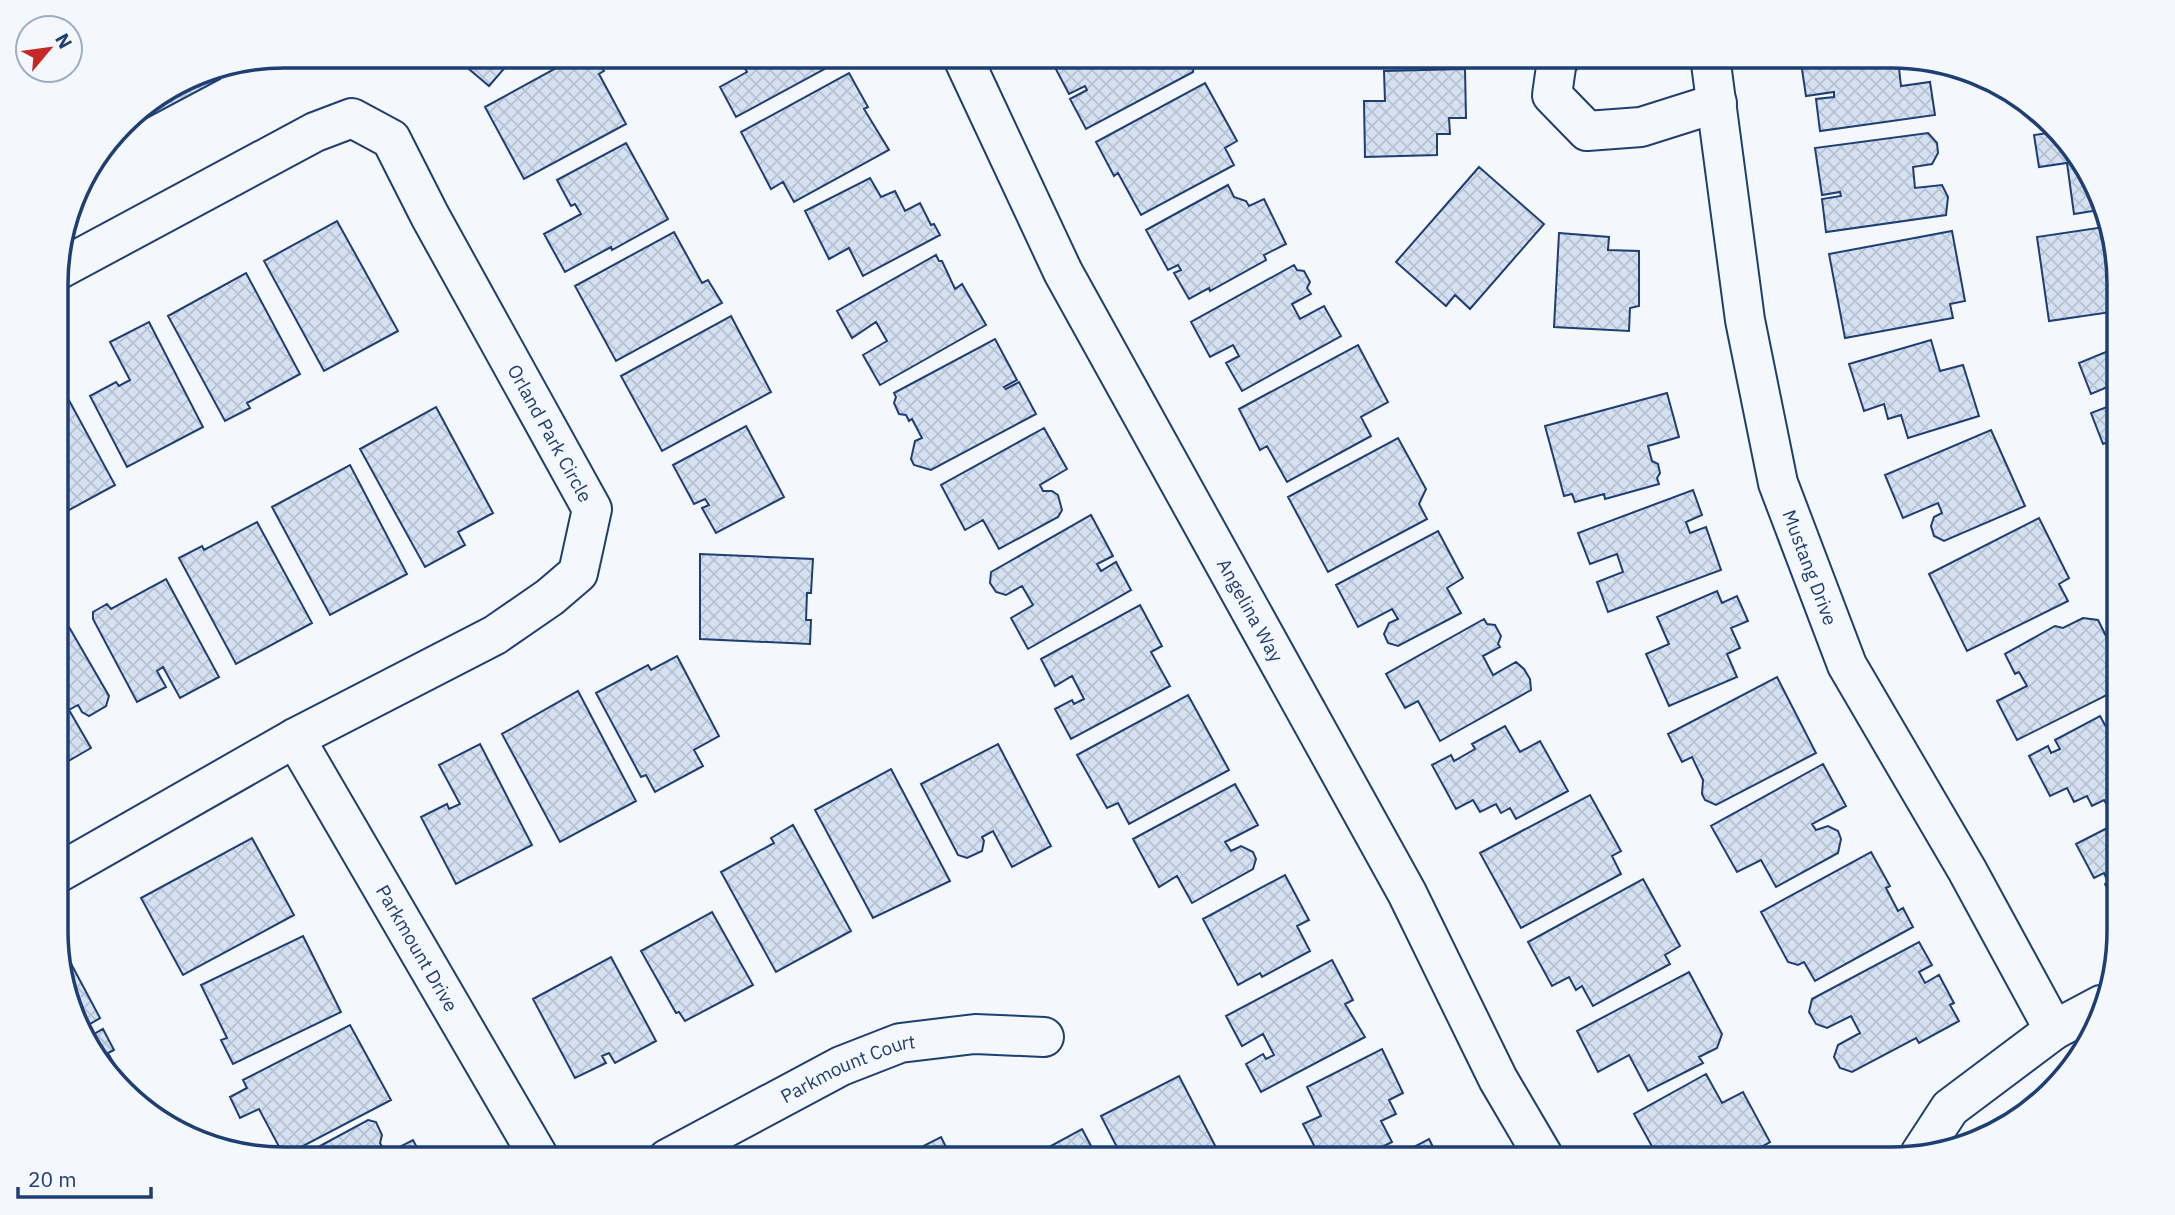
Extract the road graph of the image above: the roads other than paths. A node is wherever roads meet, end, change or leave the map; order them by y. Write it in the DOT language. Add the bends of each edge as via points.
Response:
graph roads {
  1 [pos="968,68"];
  2 [pos="1555,68"];
  3 [pos="1712,68"];
  4 [pos="1717,103"];
  5 [pos="69,264"];
  6 [pos="295,738"];
  7 [pos="68,867"];
  8 [pos="2091,1010"];
  9 [pos="2054,1030"];
  10 [pos="1044,1037"];
  11 [pos="1926,1144"];
  12 [pos="1537,1146"];
  13 [pos="533,1147"];
  14 [pos="690,1147"];
  1 -- 12 [label="street, Angelina Way" via="1063,272 1407,893 1497,1079"];
  2 -- 4 [label="street" via="1552,95 1587,131 1641,127"];
  3 -- 4 [label="street, Mustang Drive"];
  4 -- 9 [label="street, Mustang Drive" via="1745,320 1779,483 1847,665"];
  5 -- 6 [label="street, Orland Park Circle" via="314,132 352,118 391,139 592,509 578,573 550,597 495,635"];
  6 -- 7 [label="street, Orland Park Circle"];
  6 -- 13 [label="street, Parkmount Drive"];
  8 -- 9 [label="street"];
  9 -- 11 [label="street" via="1950,1108"];
  10 -- 14 [label="street, Parkmount Court" via="975,1034 900,1043 841,1066"];
}
